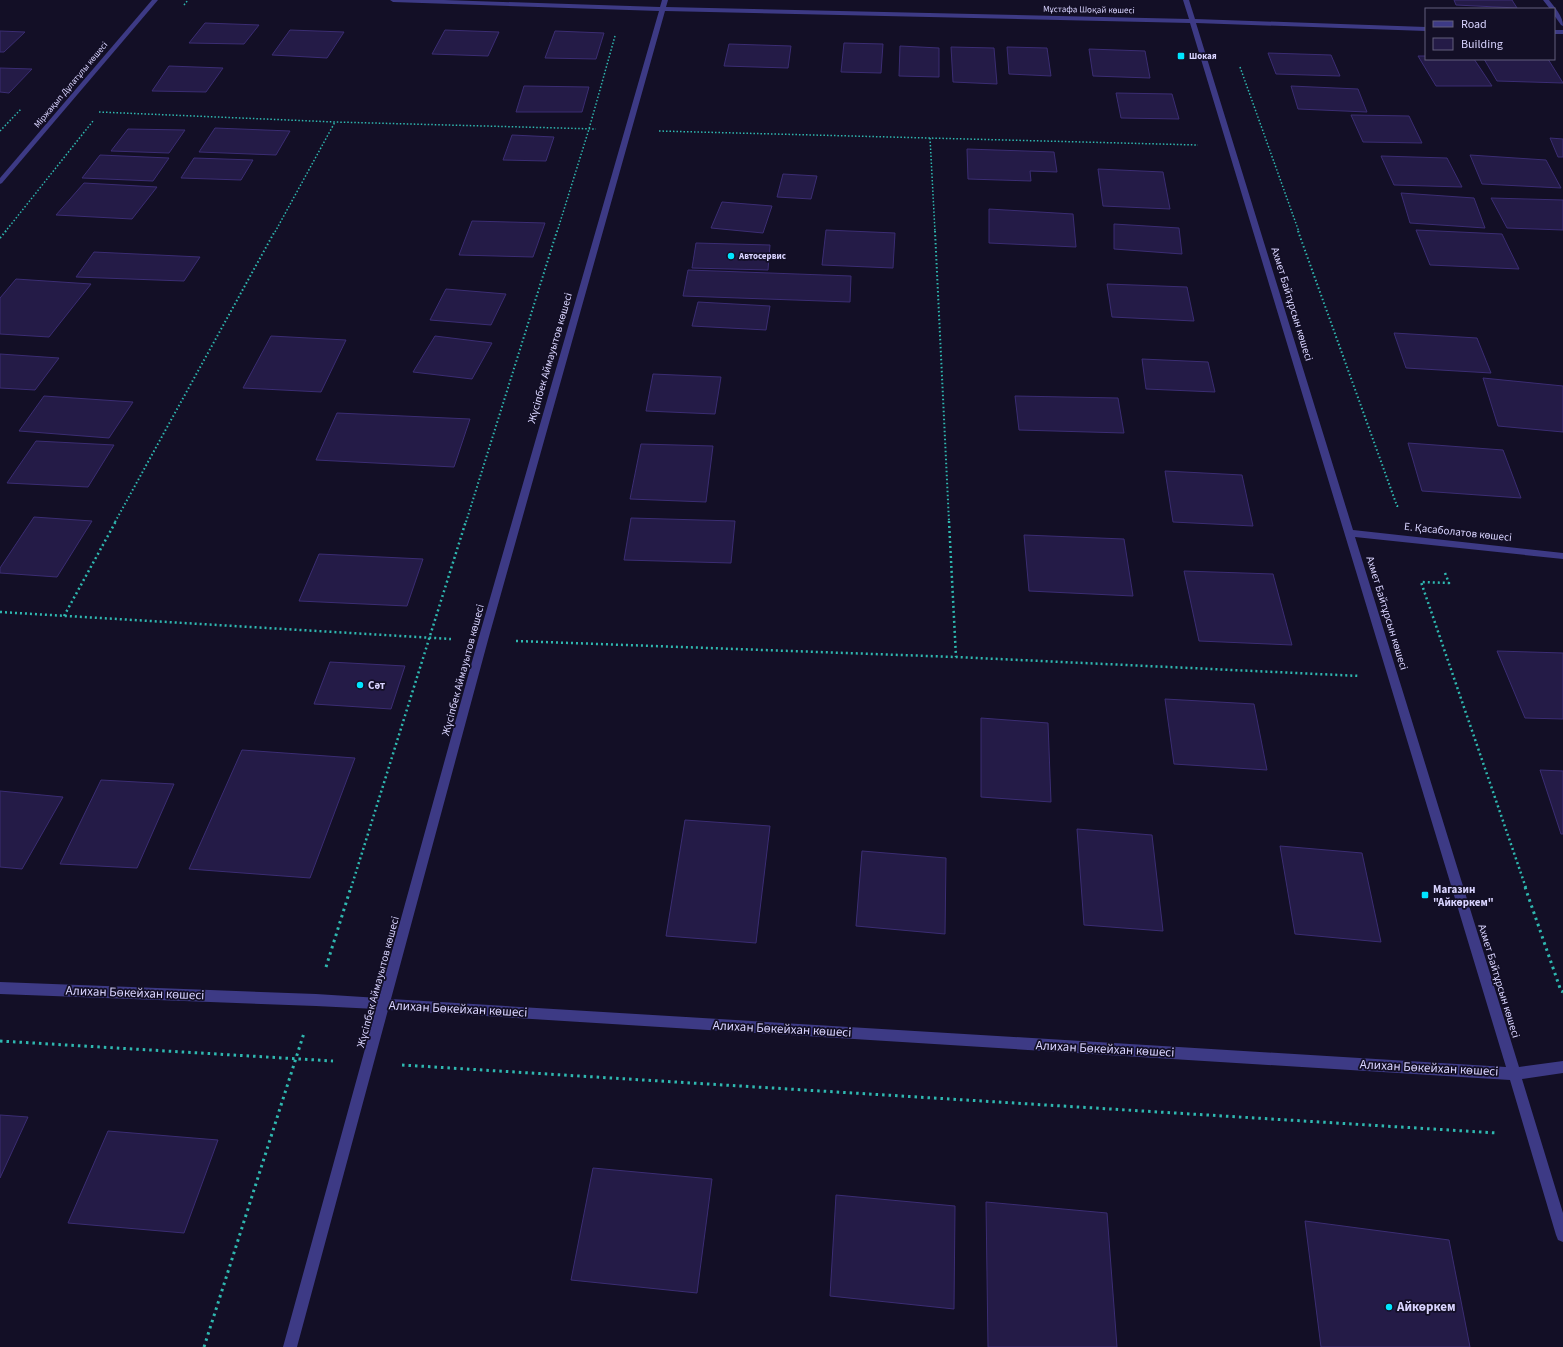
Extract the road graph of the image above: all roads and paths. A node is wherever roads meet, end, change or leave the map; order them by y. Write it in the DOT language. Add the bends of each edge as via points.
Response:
graph roads {
  1 [pos="156,0"];
  2 [pos="392,0"];
  3 [pos="1186,0"];
  4 [pos="663,5"];
  5 [pos="623,8"];
  6 [pos="1555,13"];
  7 [pos="1192,21"];
  8 [pos="1563,24"];
  9 [pos="1425,29"];
  10 [pos="1238,61"];
  11 [pos="335,122"];
  12 [pos="930,138"];
  13 [pos="0,182"];
  14 [pos="1350,533"];
  15 [pos="1430,540"];
  16 [pos="1563,556"];
  17 [pos="0,612"];
  18 [pos="64,616"];
  19 [pos="428,639"];
  20 [pos="483,640"];
  21 [pos="956,657"];
  22 [pos="1394,677"];
  23 [pos="0,988"];
  24 [pos="1563,992"];
  25 [pos="316,1000"];
  26 [pos="384,1005"];
  27 [pos="0,1041"];
  28 [pos="294,1059"];
  29 [pos="368,1063"];
  30 [pos="1563,1067"];
  31 [pos="1515,1074"];
  32 [pos="1533,1135"];
  33 [pos="1563,1234"];
  34 [pos="204,1347"];
  35 [pos="290,1347"];
  1 -- 13 [label="street, Міржақып Дұлатұлы көшесі"];
  2 -- 5 [label="street, Мұстафа Шоқай көшесі"];
  3 -- 7 [label="street, Ахмет Байтұрсын көшесі"];
  4 -- 5 [label="street, Мұстафа Шоқай көшесі"];
  4 -- 7 [label="street, Мұстафа Шоқай көшесі"];
  4 -- 20 [label="street, Жүсіпбек Аймауытов көшесі"];
  5 -- 19 [label="path" via="589,129"];
  6 -- 8 [label="street"];
  7 -- 9 [label="street, Мұстафа Шоқай көшесі"];
  7 -- 14 [label="street, Ахмет Байтұрсын көшесі"];
  10 -- 15 [label="path" via="1397,506 1421,508"];
  11 -- 18 [label="path"];
  12 -- 21 [label="path"];
  14 -- 15 [label="street, Е. Қасаболатов көшесі"];
  14 -- 22 [label="street, Ахмет Байтұрсын көшесі"];
  15 -- 16 [label="street, Е. Қасаболатов көшесі"];
  15 -- 24 [label="path" via="1449,583 1421,582"];
  17 -- 18 [label="path"];
  18 -- 19 [label="path"];
  19 -- 20 [label="path"];
  19 -- 25 [label="path"];
  20 -- 21 [label="path"];
  20 -- 26 [label="street, Жүсіпбек Аймауытов көшесі"];
  21 -- 22 [label="path"];
  22 -- 31 [label="street, Ахмет Байтұрсын көшесі"];
  23 -- 25 [label="street, Алихан Бөкейхан көшесі"];
  25 -- 26 [label="street, Алихан Бөкейхан көшесі"];
  25 -- 28 [label="path"];
  26 -- 29 [label="street, Жүсіпбек Аймауытов көшесі"];
  26 -- 31 [label="street, Алихан Бөкейхан көшесі"];
  27 -- 28 [label="path"];
  28 -- 29 [label="path"];
  28 -- 34 [label="path"];
  29 -- 32 [label="path"];
  29 -- 35 [label="street, Жүсіпбек Аймауытов көшесі"];
  30 -- 31 [label="street, Алихан Бөкейхан көшесі"];
  31 -- 32 [label="street, Ахмет Байтұрсын көшесі"];
  32 -- 33 [label="street, Ахмет Байтұрсын көшесі"];
}
